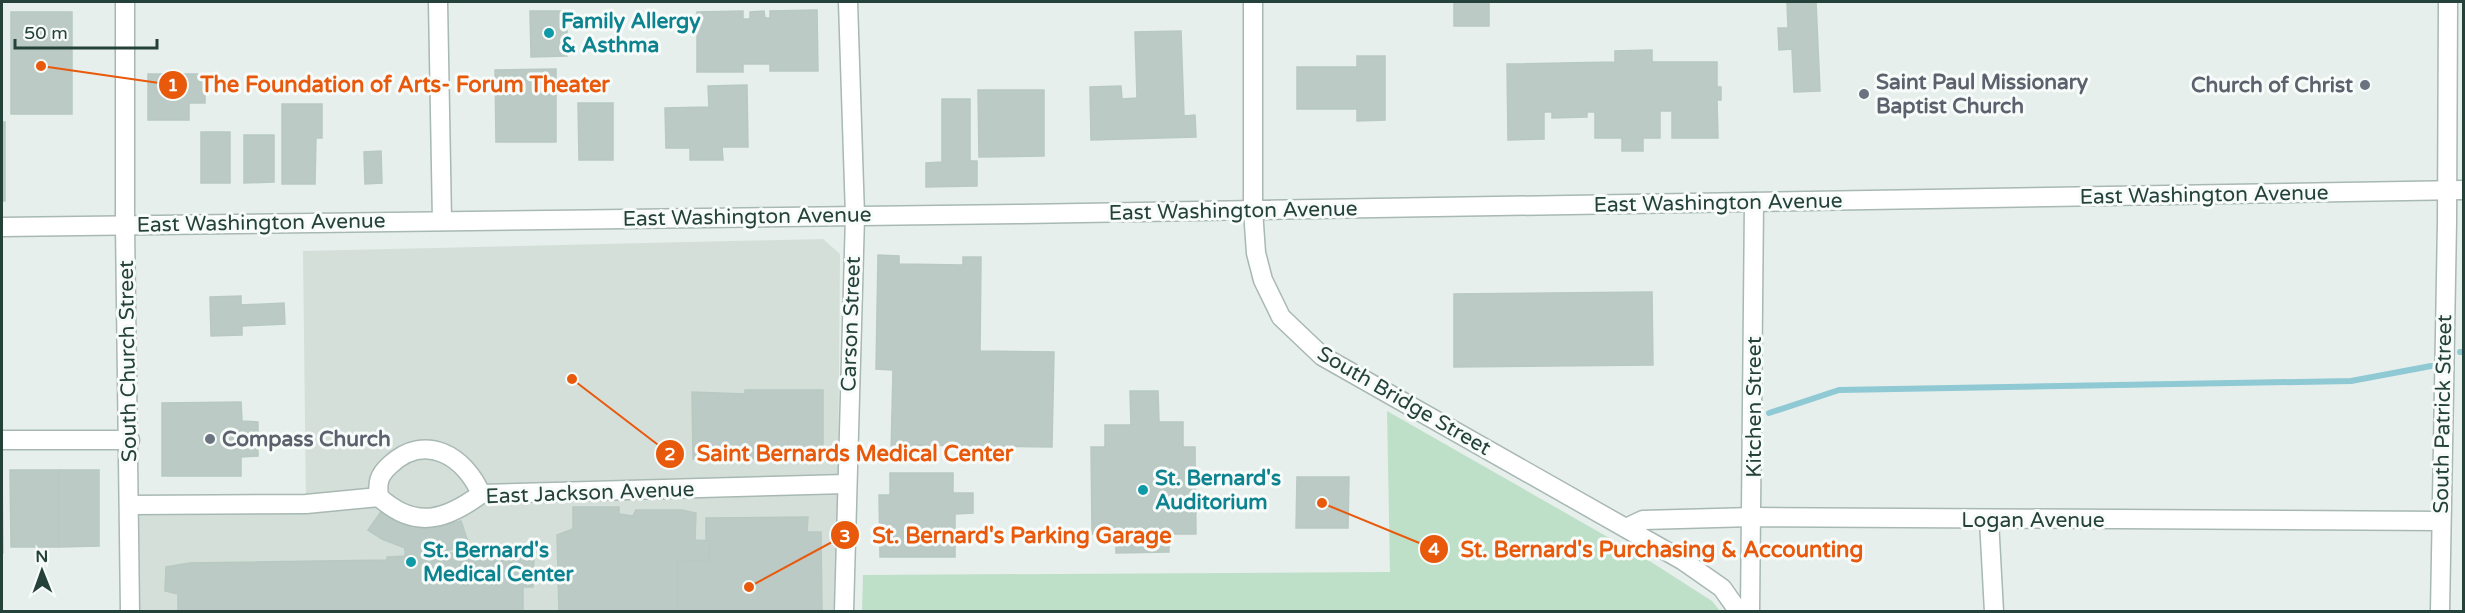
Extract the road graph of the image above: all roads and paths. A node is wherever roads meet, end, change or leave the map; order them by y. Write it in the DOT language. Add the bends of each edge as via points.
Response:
graph roads {
  1 [pos="125,2"];
  2 [pos="438,2"];
  3 [pos="848,2"];
  4 [pos="1253,2"];
  5 [pos="2448,2"];
  6 [pos="2455,190"];
  7 [pos="1754,202"];
  8 [pos="1253,210"];
  9 [pos="855,216"];
  10 [pos="441,221"];
  11 [pos="124,225"];
  12 [pos="2,227"];
  13 [pos="2,440"];
  14 [pos="130,440"];
  15 [pos="846,484"];
  16 [pos="481,494"];
  17 [pos="379,497"];
  18 [pos="130,505"];
  19 [pos="1753,517"];
  20 [pos="1989,520"];
  21 [pos="2441,521"];
  22 [pos="1626,528"];
  23 [pos="130,612"];
  24 [pos="844,612"];
  25 [pos="1739,612"];
  26 [pos="1750,612"];
  27 [pos="1994,612"];
  28 [pos="2440,612"];
  1 -- 11 [label="street, South Church Street"];
  2 -- 10 [label="street"];
  3 -- 9 [label="street, Carson Street"];
  4 -- 8 [label="street, South Bridge Street"];
  5 -- 6 [label="street, South Patrick Street"];
  6 -- 7 [label="street, East Washington Avenue"];
  6 -- 21 [label="street, South Patrick Street"];
  7 -- 8 [label="street, East Washington Avenue"];
  7 -- 19 [label="street, Kitchen Street"];
  8 -- 9 [label="street, East Washington Avenue"];
  8 -- 22 [label="street, South Bridge Street" via="1256,253 1263,280 1289,327 1322,356"];
  9 -- 10 [label="street, East Washington Avenue"];
  9 -- 15 [label="street, Carson Street"];
  10 -- 11 [label="street, East Washington Avenue"];
  11 -- 12 [label="street, East Washington Avenue"];
  11 -- 14 [label="street, South Church Street"];
  13 -- 14 [label="street"];
  14 -- 18 [label="street, South Church Street"];
  15 -- 16 [label="street, East Jackson Avenue"];
  15 -- 24 [label="street, Carson Street"];
  16 -- 17 [label="street, East Jackson Avenue" via="448,515 431,518 409,516"];
  16 -- 17 [label="street" via="474,476 460,462 425,448 398,457 380,475"];
  17 -- 18 [label="street" via="306,504"];
  18 -- 23 [label="street, South Church Street"];
  19 -- 20 [label="street, Logan Avenue"];
  19 -- 22 [label="street, Logan Avenue" via="1643,520"];
  19 -- 26 [label="street, Kitchen Street"];
  20 -- 21 [label="street, Logan Avenue"];
  20 -- 27 [label="street"];
  21 -- 28 [label="street, South Patrick Street"];
  22 -- 25 [label="street, South Bridge Street" via="1722,588"];
}
